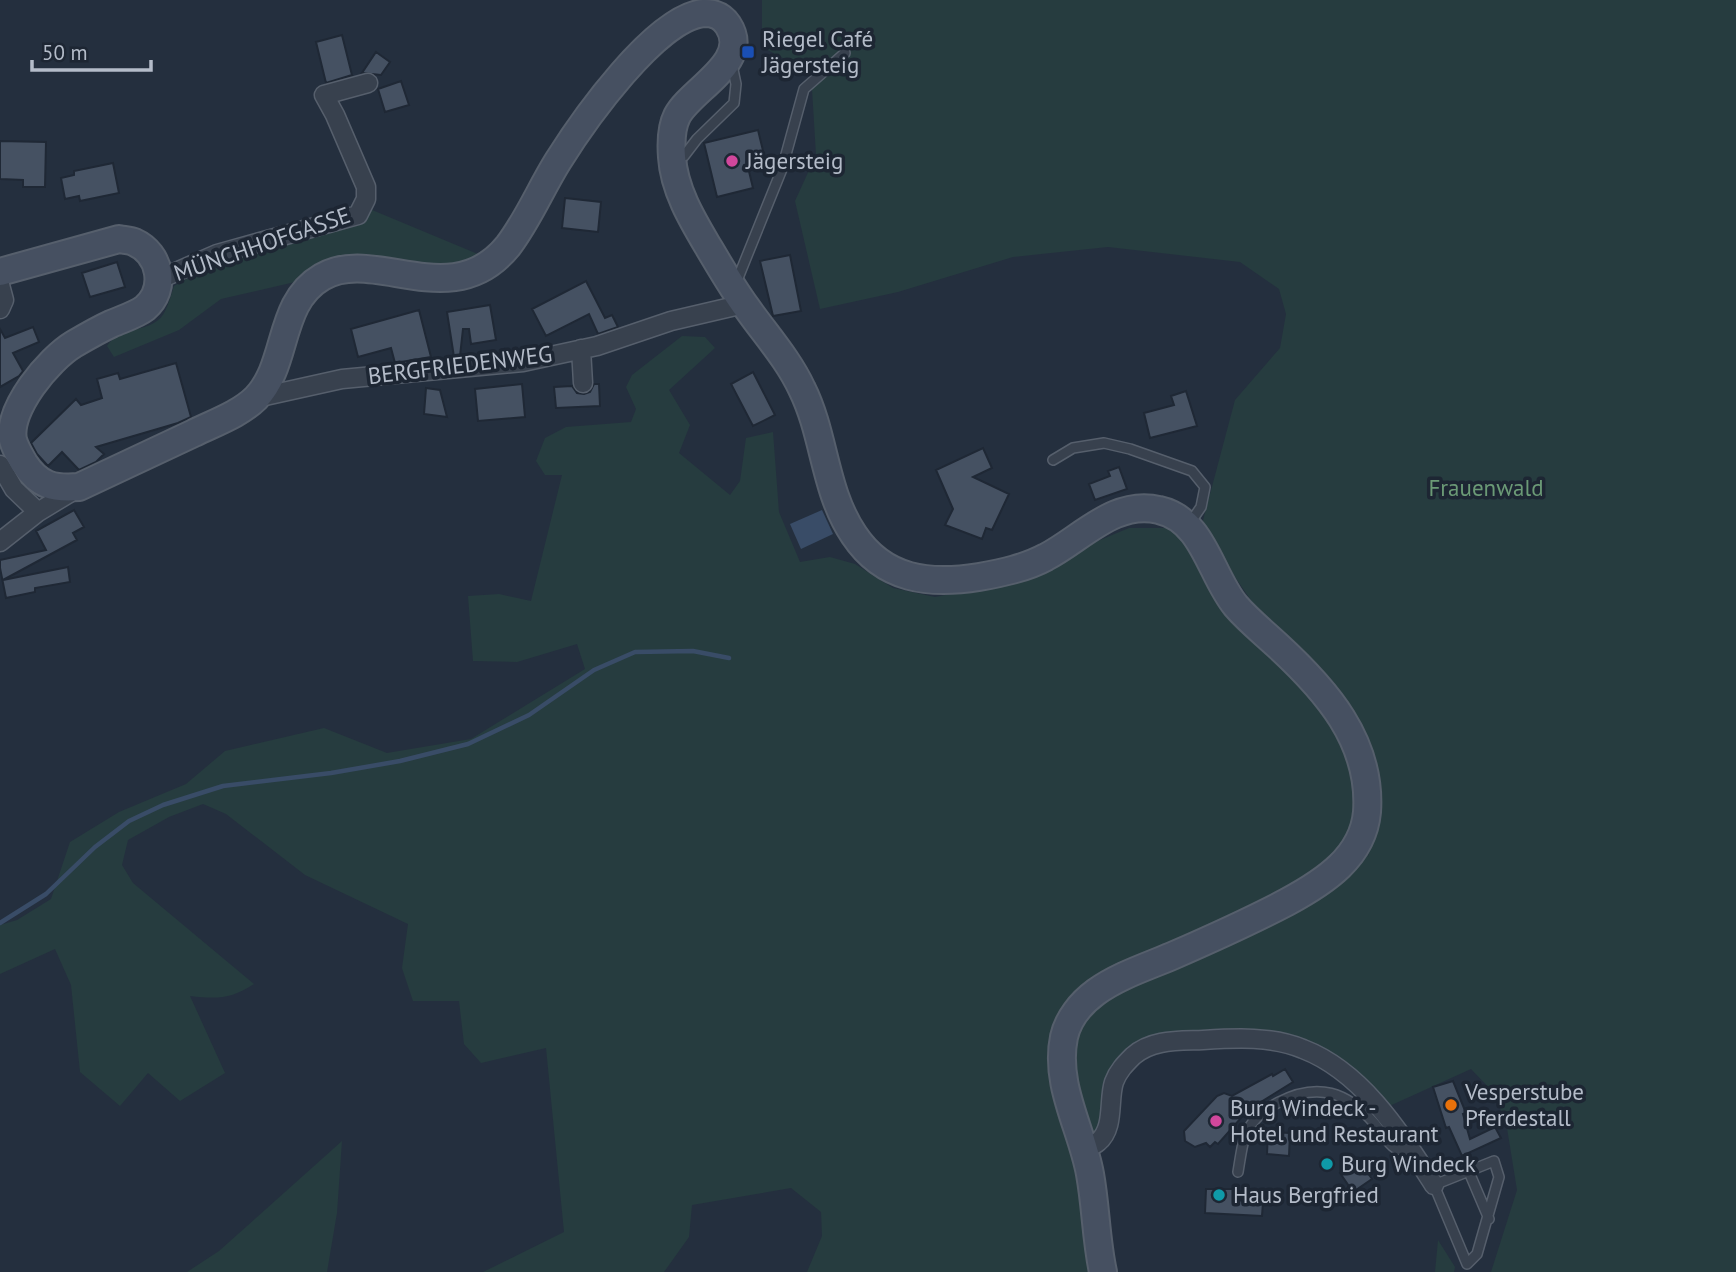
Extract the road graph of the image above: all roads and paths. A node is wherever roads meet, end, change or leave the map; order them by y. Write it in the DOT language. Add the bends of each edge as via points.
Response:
graph roads {
  1 [pos="845,53"];
  2 [pos="369,83"];
  3 [pos="0,272"];
  4 [pos="160,279"];
  5 [pos="0,285"];
  6 [pos="739,297"];
  7 [pos="0,309"];
  8 [pos="581,349"];
  9 [pos="583,383"];
  10 [pos="256,398"];
  11 [pos="1053,460"];
  12 [pos="0,465"];
  13 [pos="79,487"];
  14 [pos="38,512"];
  15 [pos="1189,525"];
  16 [pos="0,542"];
  17 [pos="1084,1149"];
  18 [pos="1412,1150"];
  19 [pos="1238,1172"];
  20 [pos="1469,1172"];
  21 [pos="1434,1185"];
  22 [pos="1489,1219"];
  23 [pos="1104,1272"];
  1 -- 6 [label="lane" via="804,89"];
  2 -- 4 [label="street, MÜNCHHOFGASSE" via="324,95 366,187 358,215 218,254"];
  3 -- 4 [label="street" via="119,239 147,251"];
  4 -- 13 [label="street" via="158,290 143,309 70,346 54,359 20,404 13,438 18,454 44,483"];
  5 -- 7 [label="street" via="4,300"];
  6 -- 8 [label="street, BERGFRIEDENWEG"];
  6 -- 10 [label="street" via="698,230 672,160 677,116 721,70 733,47 731,30 717,15 706,13 673,26 632,64 598,104 509,244 494,259 475,270 435,279 341,270 323,275 306,289"];
  6 -- 15 [label="street" via="789,364 807,399 833,492 850,531 866,551 898,572 932,581 995,575 1049,556 1109,517 1135,508 1157,509"];
  8 -- 9 [label="street"];
  8 -- 10 [label="street, BERGFRIEDENWEG" via="523,362 342,379"];
  10 -- 13 [label="street" via="238,411"];
  11 -- 15 [label="lane" via="1073,448 1104,443 1192,471 1205,487 1201,507"];
  12 -- 14 [label="street"];
  13 -- 14 [label="street"];
  14 -- 16 [label="street"];
  15 -- 17 [label="street" via="1238,608 1313,679 1351,733 1362,759 1366,821 1350,858 1311,888 1237,928 1122,977 1076,1010 1065,1030 1061,1063"];
  17 -- 18 [label="street" via="1100,1141 1110,1122 1114,1082 1120,1068 1136,1053 1153,1043 1258,1039 1302,1048 1334,1066 1374,1102"];
  17 -- 23 [label="street"];
  18 -- 19 [label="lane" via="1393,1148 1352,1101 1337,1093 1299,1094 1256,1117 1244,1135"];
  18 -- 21 [label="street"];
  20 -- 21 [label="lane"];
  20 -- 22 [label="lane"];
  20 -- 22 [label="lane" via="1494,1161 1499,1177"];
  21 -- 22 [label="lane" via="1467,1264 1477,1254"];
}
